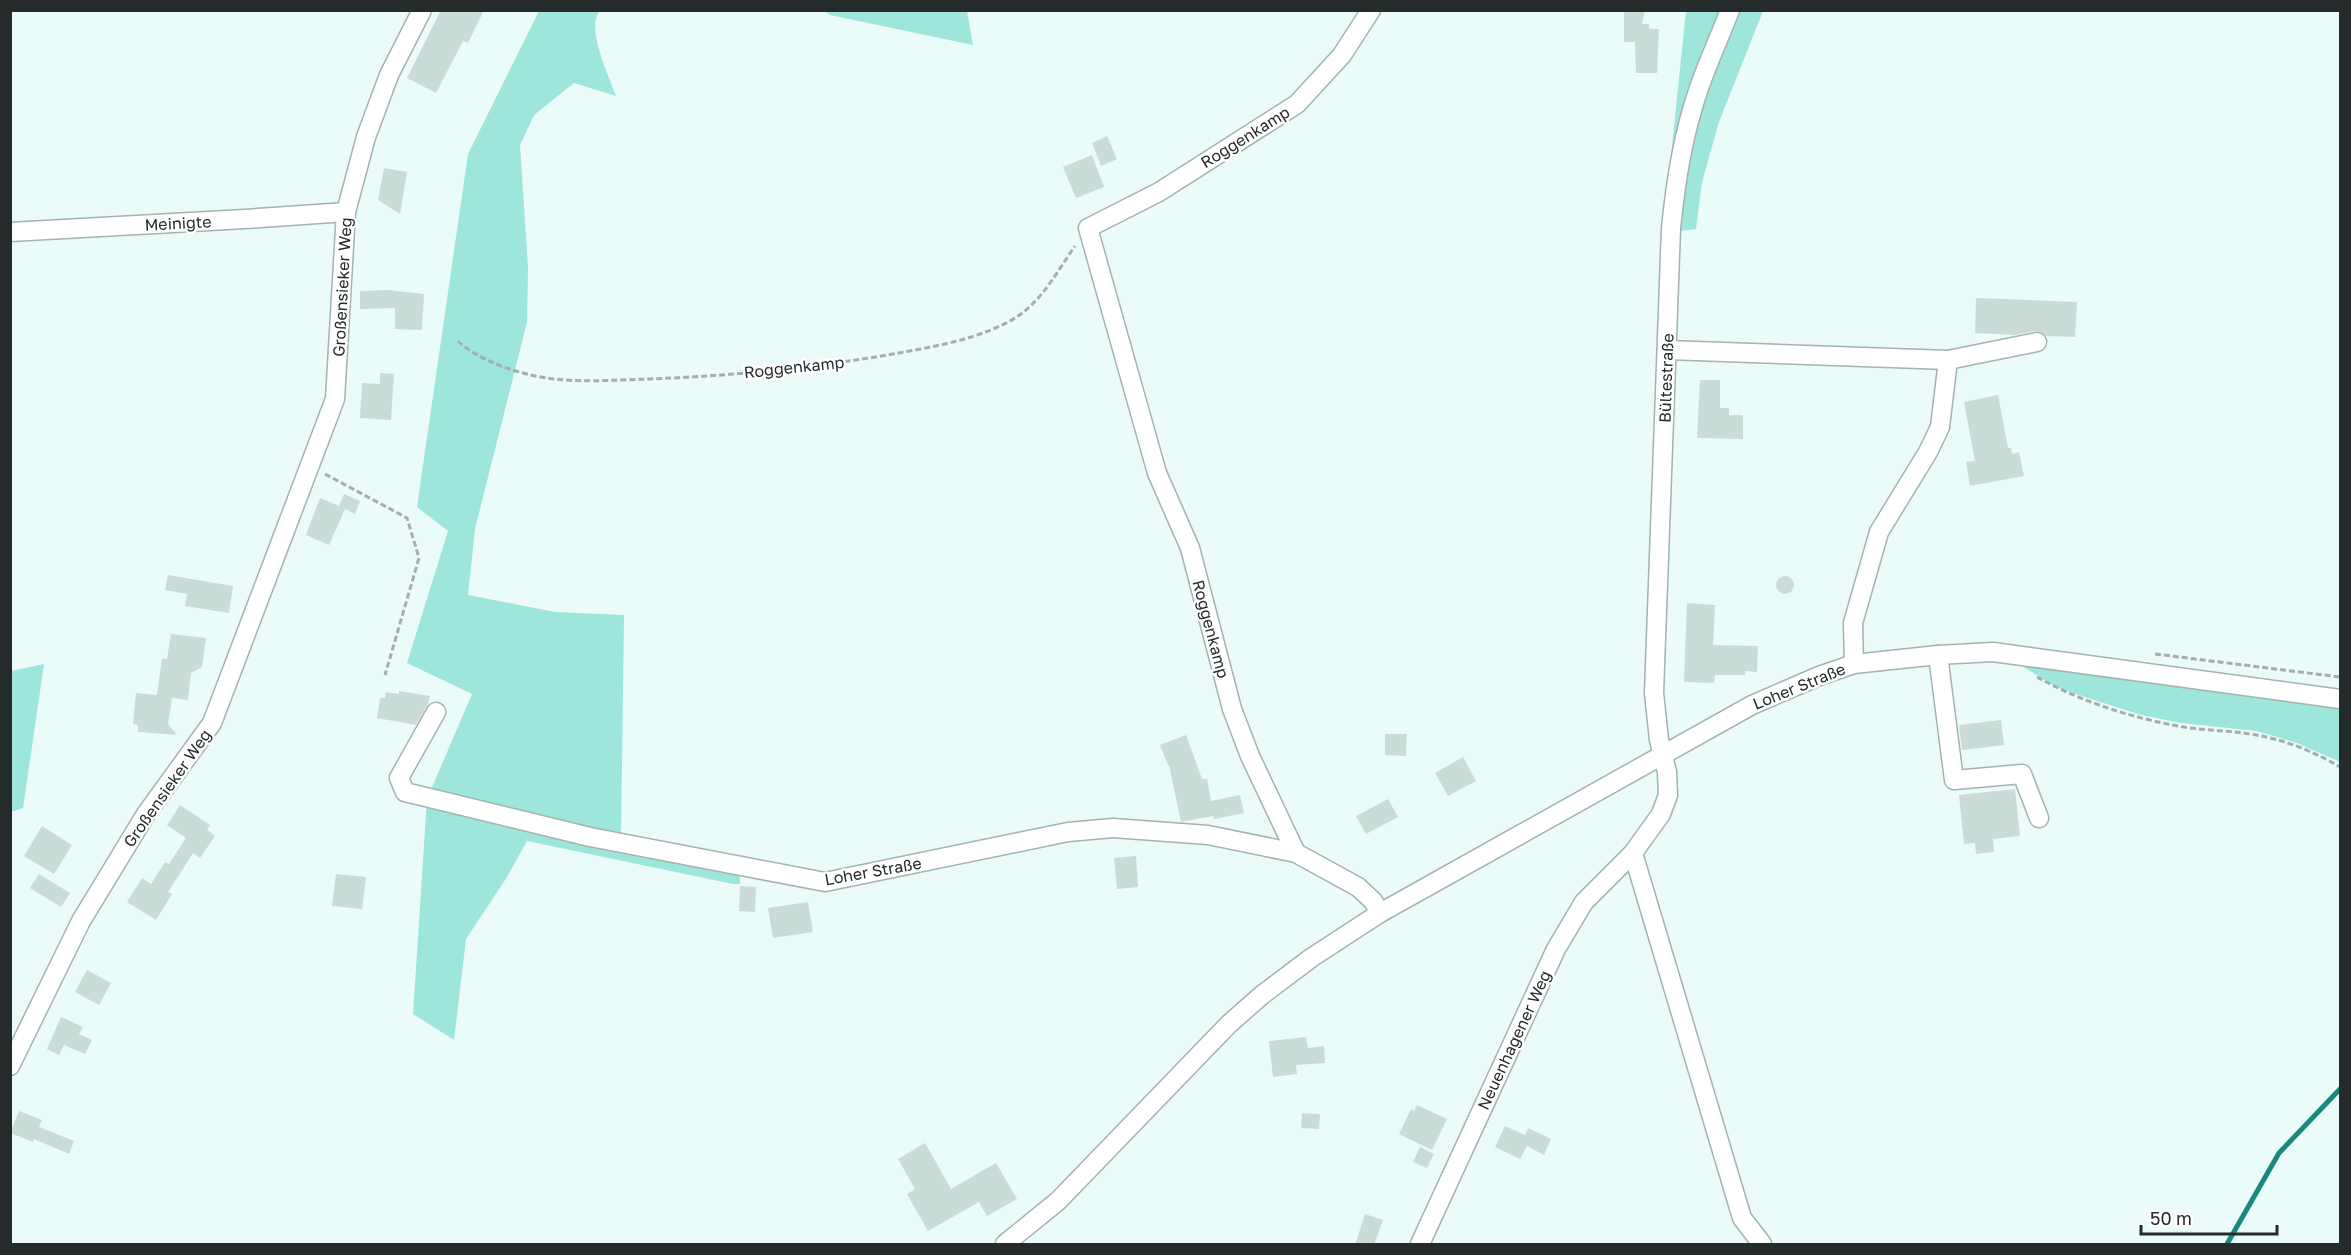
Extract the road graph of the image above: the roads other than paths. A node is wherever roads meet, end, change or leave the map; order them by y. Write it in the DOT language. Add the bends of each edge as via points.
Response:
graph roads {
  1 [pos="422,10"];
  2 [pos="1371,10"];
  3 [pos="1730,10"];
  4 [pos="346,212"];
  5 [pos="10,232"];
  6 [pos="2037,342"];
  7 [pos="1666,350"];
  8 [pos="1948,360"];
  9 [pos="1938,655"];
  10 [pos="1854,664"];
  11 [pos="2340,699"];
  12 [pos="436,712"];
  13 [pos="1662,754"];
  14 [pos="2039,818"];
  15 [pos="1296,853"];
  16 [pos="1633,853"];
  17 [pos="1380,913"];
  18 [pos="12,1059"];
  19 [pos="1005,1245"];
  20 [pos="1420,1245"];
  21 [pos="1762,1245"];
  1 -- 4 [label="street, Großensieker Weg" via="389,75 366,137"];
  2 -- 15 [label="street, Roggenkamp" via="1342,55 1297,104 1159,192 1088,228 1158,473 1190,548 1232,709"];
  3 -- 7 [label="street, Bültestraße" via="1699,86 1676,178"];
  4 -- 5 [label="street, Meinigte"];
  4 -- 18 [label="street, Großensieker Weg" via="335,399 212,723 146,813 81,921"];
  6 -- 8 [label="street"];
  7 -- 8 [label="street"];
  7 -- 13 [label="street, Bültestraße" via="1654,693"];
  8 -- 10 [label="street" via="1940,427 1879,532 1853,623"];
  9 -- 10 [label="street, Loher Straße"];
  9 -- 11 [label="street, Loher Straße" via="1993,652"];
  9 -- 14 [label="street" via="1954,780 2022,774"];
  10 -- 13 [label="street, Loher Straße" via="1752,705"];
  12 -- 15 [label="street, Loher Straße" via="399,778 405,792 590,837 825,882 1068,832 1113,828 1208,836"];
  13 -- 16 [label="street, Neuenhagener Weg" via="1668,795"];
  13 -- 17 [label="street, Loher Straße"];
  15 -- 17 [label="street, Loher Straße" via="1358,887"];
  16 -- 20 [label="street, Neuenhagener Weg" via="1584,902 1556,949"];
  16 -- 21 [label="street" via="1742,1218"];
  17 -- 19 [label="street, Loher Straße" via="1311,958 1229,1024 1058,1201"];
}
